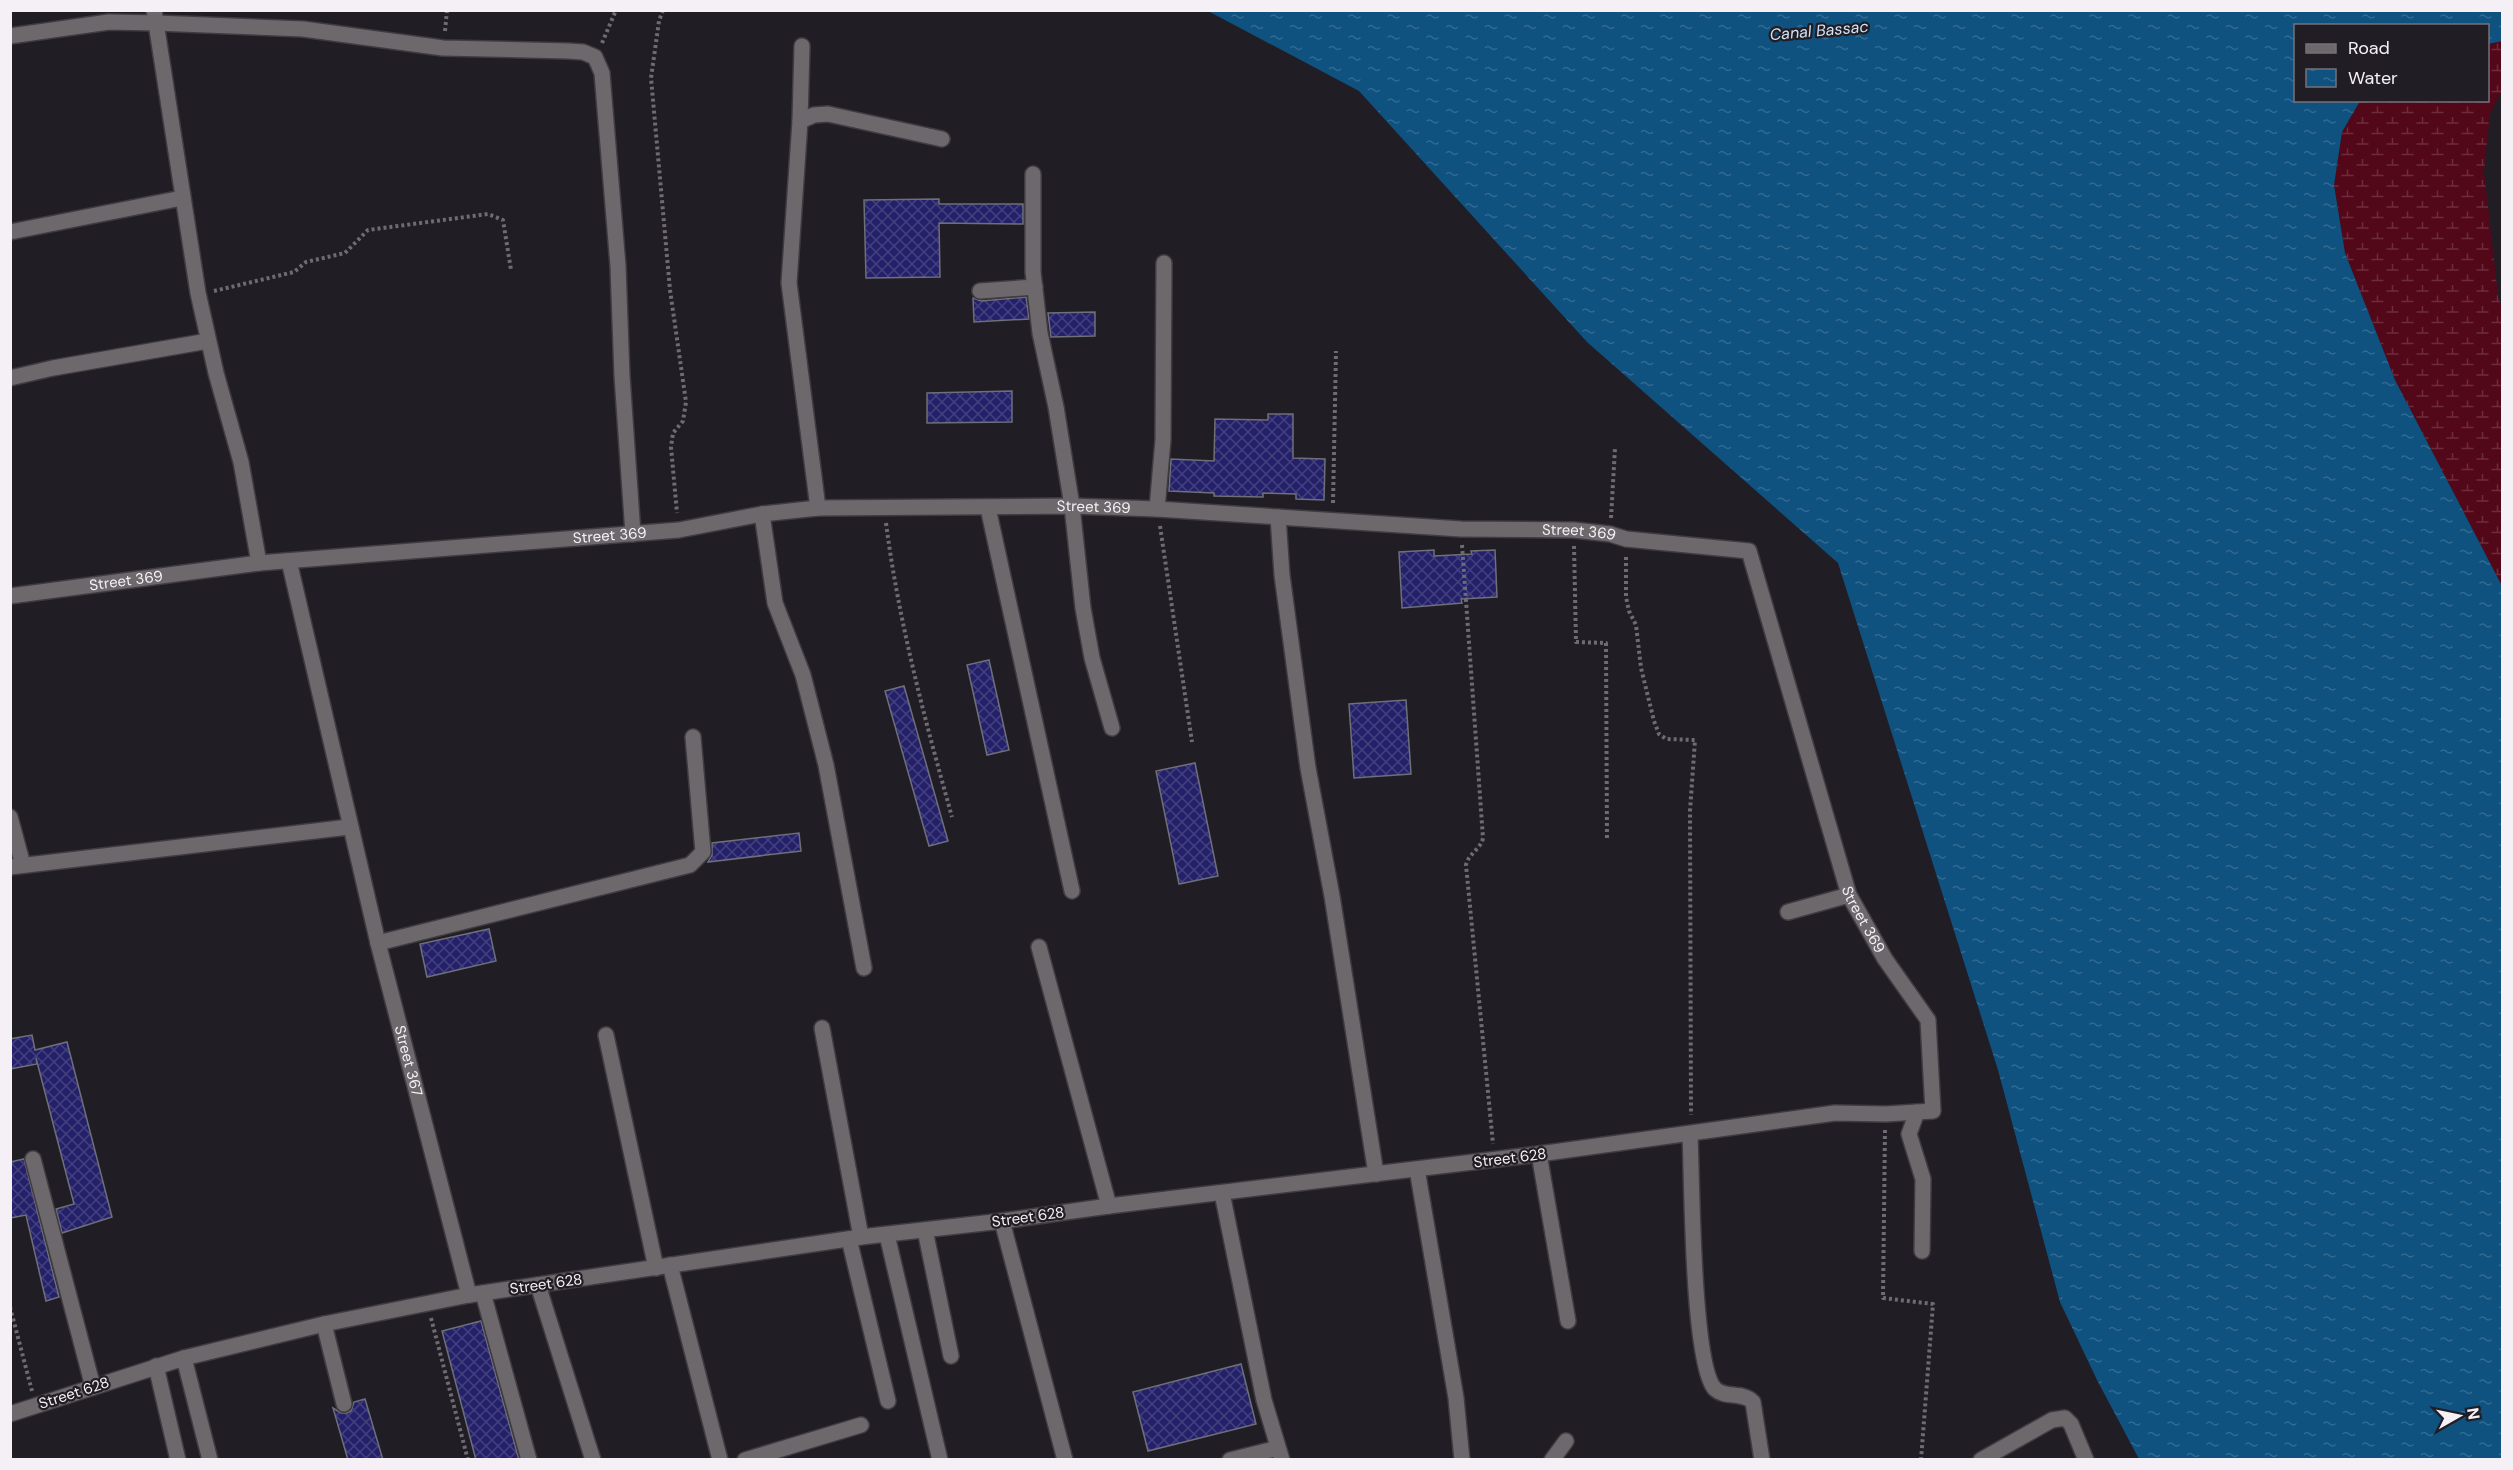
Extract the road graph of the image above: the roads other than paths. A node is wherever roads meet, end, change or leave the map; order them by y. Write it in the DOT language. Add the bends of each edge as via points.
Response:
graph roads {
  1 [pos="155,17"];
  2 [pos="10,36"];
  3 [pos="802,46"];
  4 [pos="800,121"];
  5 [pos="942,139"];
  6 [pos="1033,174"];
  7 [pos="182,198"];
  8 [pos="10,232"];
  9 [pos="1164,263"];
  10 [pos="1035,287"];
  11 [pos="980,291"];
  12 [pos="208,340"];
  13 [pos="10,378"];
  14 [pos="1072,506"];
  15 [pos="818,508"];
  16 [pos="988,508"];
  17 [pos="1157,509"];
  18 [pos="762,514"];
  19 [pos="1278,518"];
  20 [pos="633,534"];
  21 [pos="289,561"];
  22 [pos="259,563"];
  23 [pos="10,596"];
  24 [pos="1112,728"];
  25 [pos="693,737"];
  26 [pos="10,817"];
  27 [pos="349,827"];
  28 [pos="17,866"];
  29 [pos="1072,891"];
  30 [pos="1849,895"];
  31 [pos="1788,912"];
  32 [pos="378,943"];
  33 [pos="1039,947"];
  34 [pos="864,968"];
  35 [pos="822,1028"];
  36 [pos="606,1035"];
  37 [pos="1917,1112"];
  38 [pos="1690,1134"];
  39 [pos="1539,1154"];
  40 [pos="33,1159"];
  41 [pos="1417,1169"];
  42 [pos="1376,1174"];
  43 [pos="1222,1193"];
  44 [pos="1109,1206"];
  45 [pos="1002,1221"];
  46 [pos="924,1230"];
  47 [pos="887,1234"];
  48 [pos="855,1238"];
  49 [pos="1922,1251"];
  50 [pos="663,1267"];
  51 [pos="538,1285"];
  52 [pos="476,1294"];
  53 [pos="1568,1321"];
  54 [pos="324,1324"];
  55 [pos="951,1356"];
  56 [pos="184,1358"];
  57 [pos="156,1366"];
  58 [pos="93,1387"];
  59 [pos="888,1401"];
  60 [pos="344,1404"];
  61 [pos="10,1414"];
  62 [pos="861,1425"];
  63 [pos="1566,1441"];
  64 [pos="1280,1454"];
  65 [pos="178,1460"];
  66 [pos="210,1460"];
  67 [pos="529,1460"];
  68 [pos="593,1460"];
  69 [pos="720,1460"];
  70 [pos="745,1460"];
  71 [pos="940,1460"];
  72 [pos="1065,1460"];
  73 [pos="1230,1460"];
  74 [pos="1462,1460"];
  75 [pos="1552,1460"];
  76 [pos="1762,1460"];
  77 [pos="1981,1460"];
  78 [pos="2086,1460"];
  1 -- 2 [label="street"];
  1 -- 7 [label="street"];
  1 -- 20 [label="street" via="303,29 442,48 575,52 595,57 603,73"];
  3 -- 4 [label="street"];
  4 -- 5 [label="street" via="828,114"];
  4 -- 15 [label="street" via="789,283"];
  6 -- 10 [label="street"];
  7 -- 8 [label="street"];
  7 -- 12 [label="street"];
  9 -- 17 [label="street" via="1163,440"];
  10 -- 11 [label="street"];
  10 -- 14 [label="street"];
  12 -- 13 [label="street"];
  12 -- 22 [label="street" via="241,462"];
  14 -- 16 [label="street, Street 369"];
  14 -- 17 [label="street, Street 369"];
  14 -- 24 [label="street" via="1084,618"];
  15 -- 16 [label="street, Street 369"];
  15 -- 18 [label="street, Street 369"];
  16 -- 29 [label="street"];
  17 -- 19 [label="street, Street 369"];
  18 -- 20 [label="street, Street 369" via="679,530"];
  18 -- 34 [label="street" via="775,603 803,675 826,765"];
  19 -- 30 [label="street, Street 369" via="1461,529 1574,530 1749,551"];
  19 -- 42 [label="street" via="1308,768"];
  20 -- 21 [label="street, Street 369"];
  21 -- 22 [label="street, Street 369"];
  21 -- 27 [label="street, Street 367"];
  22 -- 23 [label="street, Street 369"];
  25 -- 32 [label="street" via="703,852 690,865"];
  26 -- 28 [label="street"];
  27 -- 28 [label="street"];
  27 -- 32 [label="street, Street 367"];
  30 -- 31 [label="street"];
  30 -- 37 [label="street, Street 369" via="1885,959 1928,1020 1933,1110"];
  32 -- 52 [label="street, Street 367"];
  33 -- 44 [label="street"];
  35 -- 48 [label="street"];
  36 -- 50 [label="street"];
  37 -- 38 [label="street, Street 628" via="1835,1113"];
  37 -- 49 [label="street" via="1909,1134 1923,1179"];
  38 -- 39 [label="street, Street 628"];
  38 -- 76 [label="street" via="1698,1320 1705,1370 1716,1390 1747,1396 1753,1402"];
  39 -- 41 [label="street, Street 628"];
  39 -- 53 [label="street"];
  40 -- 58 [label="street"];
  41 -- 42 [label="street, Street 628"];
  41 -- 74 [label="street" via="1456,1398"];
  42 -- 43 [label="street, Street 628"];
  43 -- 44 [label="street, Street 628"];
  43 -- 64 [label="street" via="1264,1400"];
  44 -- 45 [label="street, Street 628"];
  45 -- 46 [label="street, Street 628"];
  45 -- 72 [label="street"];
  46 -- 47 [label="street, Street 628"];
  46 -- 55 [label="street"];
  47 -- 48 [label="street, Street 628"];
  47 -- 71 [label="street"];
  48 -- 50 [label="street, Street 628"];
  48 -- 59 [label="street"];
  50 -- 51 [label="street, Street 628"];
  50 -- 69 [label="street"];
  51 -- 52 [label="street, Street 628"];
  51 -- 68 [label="street"];
  52 -- 54 [label="street, Street 628"];
  52 -- 67 [label="street, Street 367"];
  54 -- 56 [label="street, Street 628"];
  54 -- 60 [label="street"];
  56 -- 57 [label="street, Street 628"];
  56 -- 66 [label="street"];
  57 -- 58 [label="street, Street 628"];
  57 -- 65 [label="street"];
  58 -- 61 [label="street, Street 628"];
  62 -- 70 [label="street"];
  63 -- 75 [label="street"];
  64 -- 73 [label="street"];
  77 -- 78 [label="street" via="2052,1420 2065,1418"];
}
